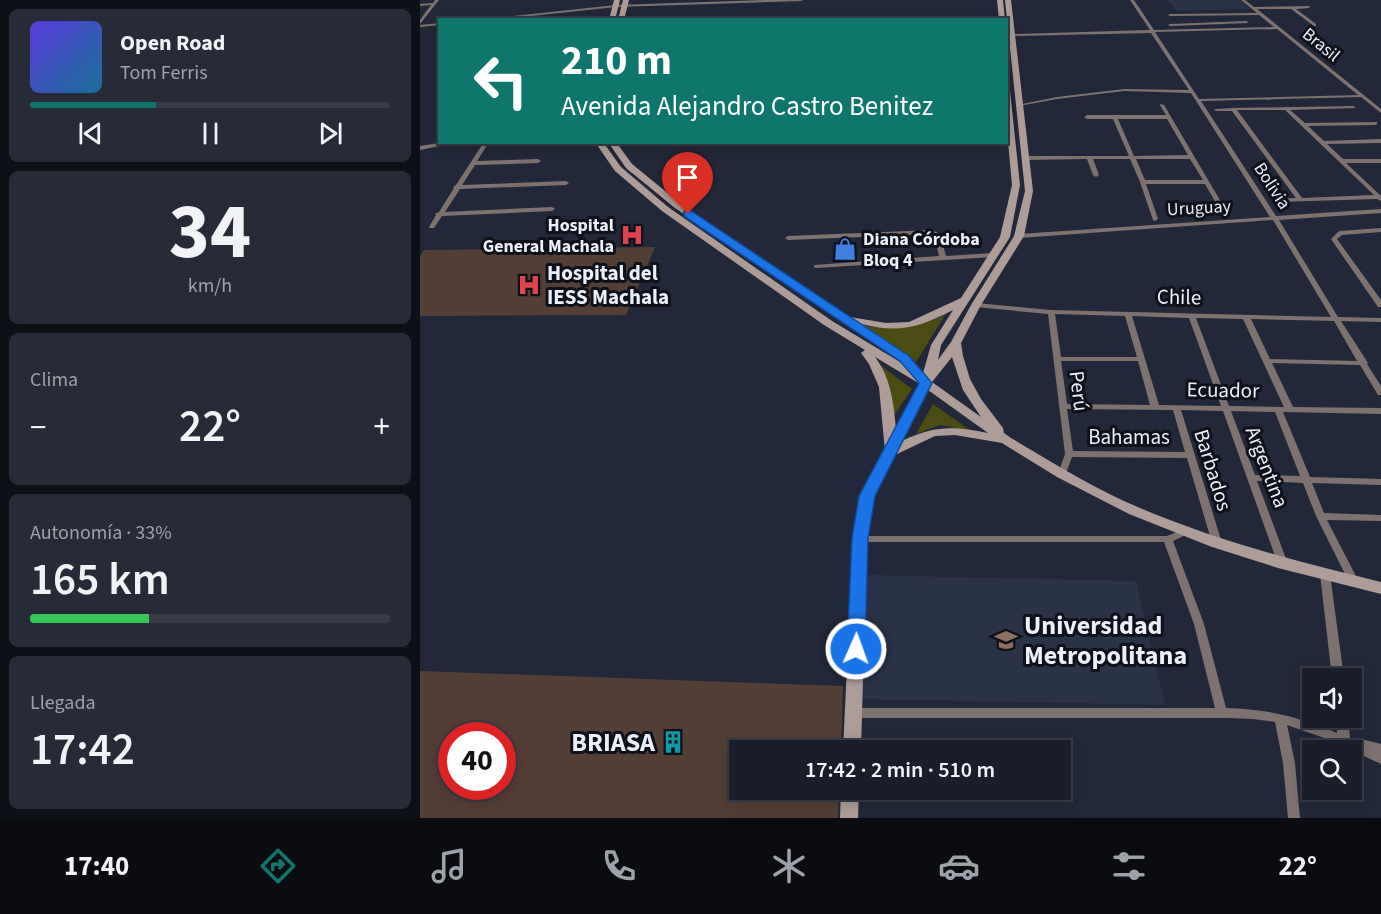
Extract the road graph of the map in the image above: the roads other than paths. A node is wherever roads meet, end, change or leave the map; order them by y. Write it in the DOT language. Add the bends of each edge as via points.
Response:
graph roads {
  1 [pos="754,0"];
  2 [pos="801,0"];
  3 [pos="1000,0"];
  4 [pos="1008,0"];
  5 [pos="1132,0"];
  6 [pos="1243,0"];
  7 [pos="436,2"];
  8 [pos="616,3"];
  9 [pos="625,3"];
  10 [pos="420,5"];
  11 [pos="1309,7"];
  12 [pos="1254,8"];
  13 [pos="1292,8"];
  14 [pos="427,14"];
  15 [pos="1261,14"];
  16 [pos="420,15"];
  17 [pos="1170,15"];
  18 [pos="1204,15"];
  19 [pos="1304,17"];
  20 [pos="1318,17"];
  21 [pos="494,18"];
  22 [pos="612,18"];
  23 [pos="621,18"];
  24 [pos="1002,18"];
  25 [pos="1247,22"];
  26 [pos="1215,23"];
  27 [pos="420,24"];
  28 [pos="438,24"];
  29 [pos="1170,25"];
  30 [pos="1314,25"];
  31 [pos="1278,28"];
  32 [pos="1153,32"];
  33 [pos="1012,35"];
  34 [pos="1008,87"];
  35 [pos="1192,92"];
  36 [pos="1362,96"];
  37 [pos="1198,100"];
  38 [pos="1014,105"];
  39 [pos="1162,105"];
  40 [pos="1353,107"];
  41 [pos="1286,108"];
  42 [pos="1233,109"];
  43 [pos="1216,110"];
  44 [pos="1381,111"];
  45 [pos="1088,117"];
  46 [pos="1115,117"];
  47 [pos="1168,117"];
  48 [pos="1375,123"];
  49 [pos="1304,125"];
  50 [pos="1381,141"];
  51 [pos="1322,143"];
  52 [pos="445,144"];
  53 [pos="486,144"];
  54 [pos="600,144"];
  55 [pos="613,144"];
  56 [pos="420,148"];
  57 [pos="1089,157"];
  58 [pos="1191,157"];
  59 [pos="1025,158"];
  60 [pos="1133,158"];
  61 [pos="538,161"];
  62 [pos="1341,161"];
  63 [pos="1381,161"];
  64 [pos="473,163"];
  65 [pos="1096,176"];
  66 [pos="1143,182"];
  67 [pos="1207,182"];
  68 [pos="566,183"];
  69 [pos="456,187"];
  70 [pos="1380,198"];
  71 [pos="1300,200"];
  72 [pos="1278,201"];
  73 [pos="1221,207"];
  74 [pos="552,210"];
  75 [pos="1381,211"];
  76 [pos="438,214"];
  77 [pos="1155,219"];
  78 [pos="1275,219"];
  79 [pos="432,227"];
  80 [pos="1380,231"];
  81 [pos="1019,236"];
  82 [pos="788,238"];
  83 [pos="993,255"];
  84 [pos="943,258"];
  85 [pos="816,266"];
  86 [pos="962,301"];
  87 [pos="976,305"];
  88 [pos="1381,305"];
  89 [pos="1051,312"];
  90 [pos="1128,314"];
  91 [pos="841,316"];
  92 [pos="1192,316"];
  93 [pos="1246,317"];
  94 [pos="1338,319"];
  95 [pos="1381,320"];
  96 [pos="956,343"];
  97 [pos="861,345"];
  98 [pos="1057,359"];
  99 [pos="1141,359"];
  100 [pos="1267,361"];
  101 [pos="1364,363"];
  102 [pos="926,383"];
  103 [pos="1381,393"];
  104 [pos="1064,406"];
  105 [pos="1155,407"];
  106 [pos="1176,407"];
  107 [pos="1224,408"];
  108 [pos="1278,410"];
  109 [pos="1290,410"];
  110 [pos="1381,411"];
  111 [pos="1007,441"];
  112 [pos="891,452"];
  113 [pos="1069,454"];
  114 [pos="1190,455"];
  115 [pos="1062,474"];
  116 [pos="1252,478"];
  117 [pos="1307,479"];
  118 [pos="1381,482"];
  119 [pos="1321,516"];
  120 [pos="1381,518"];
  121 [pos="1187,531"];
  122 [pos="860,538"];
  123 [pos="1168,540"];
  124 [pos="1217,543"];
  125 [pos="1283,564"];
  126 [pos="1325,574"];
  127 [pos="1354,582"];
  128 [pos="1381,588"];
  129 [pos="1337,668"];
  130 [pos="853,712"];
  131 [pos="1222,713"];
  132 [pos="1280,718"];
  133 [pos="852,740"];
  134 [pos="1341,740"];
  135 [pos="1362,744"];
  136 [pos="1381,748"];
  137 [pos="1362,750"];
  138 [pos="1381,759"];
  139 [pos="850,800"];
  140 [pos="849,818"];
  141 [pos="1294,818"];
  1 -- 2 [label="street"];
  1 -- 9 [label="street"];
  3 -- 24 [label="main road"];
  4 -- 33 [label="main road"];
  5 -- 32 [label="street, Bolivia"];
  6 -- 12 [label="street, Brasil"];
  7 -- 10 [label="street"];
  7 -- 14 [label="street"];
  8 -- 9 [label="street"];
  8 -- 21 [label="street"];
  8 -- 22 [label="main road"];
  9 -- 23 [label="main road"];
  11 -- 13 [label="street"];
  12 -- 13 [label="street"];
  12 -- 15 [label="street, Brasil"];
  13 -- 19 [label="street"];
  14 -- 16 [label="street"];
  14 -- 27 [label="street"];
  15 -- 18 [label="street"];
  15 -- 31 [label="street, Brasil"];
  17 -- 18 [label="street"];
  18 -- 26 [label="street"];
  19 -- 20 [label="street"];
  19 -- 30 [label="street"];
  25 -- 26 [label="street"];
  26 -- 29 [label="street"];
  27 -- 28 [label="street"];
  31 -- 32 [label="street"];
  31 -- 36 [label="street, Brasil"];
  32 -- 33 [label="street"];
  32 -- 35 [label="street, Bolivia"];
  33 -- 38 [label="main road"];
  34 -- 38 [label="main road"];
  35 -- 37 [label="street, Bolivia"];
  35 -- 38 [label="street" via="1124,90"];
  36 -- 37 [label="street"];
  36 -- 44 [label="street, Brasil"];
  37 -- 78 [label="street, Bolivia"];
  38 -- 59 [label="main road"];
  38 -- 83 [label="main road" via="1015,196 1005,237"];
  39 -- 47 [label="street"];
  40 -- 41 [label="street"];
  41 -- 42 [label="street"];
  41 -- 49 [label="street"];
  42 -- 43 [label="street"];
  42 -- 71 [label="street"];
  45 -- 46 [label="street"];
  46 -- 47 [label="street"];
  46 -- 60 [label="street"];
  47 -- 58 [label="street"];
  48 -- 49 [label="street"];
  49 -- 51 [label="street"];
  50 -- 51 [label="street"];
  51 -- 62 [label="street"];
  52 -- 56 [label="street"];
  53 -- 64 [label="street"];
  54 -- 97 [label="main road" via="639,189"];
  55 -- 91 [label="main road" via="629,166 669,200"];
  57 -- 59 [label="street"];
  57 -- 60 [label="street"];
  57 -- 65 [label="street"];
  58 -- 60 [label="street"];
  58 -- 67 [label="street"];
  59 -- 81 [label="main road" via="1028,197"];
  60 -- 66 [label="street"];
  61 -- 64 [label="street"];
  62 -- 63 [label="street"];
  62 -- 70 [label="street"];
  64 -- 69 [label="street"];
  66 -- 67 [label="street"];
  66 -- 77 [label="street"];
  67 -- 73 [label="street"];
  68 -- 69 [label="street"];
  69 -- 76 [label="street"];
  70 -- 71 [label="street"];
  71 -- 72 [label="street"];
  74 -- 76 [label="street"];
  75 -- 78 [label="street, Uruguay"];
  76 -- 79 [label="street"];
  78 -- 81 [label="street, Uruguay"];
  78 -- 94 [label="street, Bolivia"];
  80 -- 88 [label="street" via="1340,233 1334,239"];
  81 -- 87 [label="main road"];
  82 -- 84 [label="street" via="932,232 937,234"];
  83 -- 84 [label="street"];
  83 -- 86 [label="main road"];
  84 -- 85 [label="street"];
  86 -- 91 [label="main road" via="914,326 896,328"];
  86 -- 102 [label="main road" via="936,345"];
  87 -- 89 [label="street, Chile"];
  87 -- 96 [label="main road"];
  89 -- 90 [label="street, Chile"];
  89 -- 98 [label="street, Perú"];
  90 -- 92 [label="street, Chile"];
  90 -- 99 [label="street"];
  91 -- 102 [label="main road" via="905,358"];
  92 -- 93 [label="street, Chile"];
  92 -- 107 [label="street, Argentina"];
  93 -- 94 [label="street, Chile"];
  93 -- 100 [label="street"];
  94 -- 95 [label="street, Chile"];
  94 -- 101 [label="street, Bolivia"];
  96 -- 102 [label="main road"];
  96 -- 111 [label="main road" via="956,363 963,380"];
  97 -- 102 [label="main road"];
  97 -- 112 [label="main road" via="879,369 884,384"];
  98 -- 99 [label="street"];
  98 -- 104 [label="street, Perú"];
  99 -- 105 [label="street"];
  100 -- 101 [label="street"];
  100 -- 109 [label="street"];
  101 -- 103 [label="street, Bolivia"];
  102 -- 111 [label="main road"];
  102 -- 112 [label="main road"];
  104 -- 105 [label="street, Ecuador"];
  104 -- 113 [label="street, Perú"];
  105 -- 106 [label="street, Ecuador"];
  106 -- 107 [label="street, Ecuador"];
  106 -- 114 [label="street, Barbados"];
  107 -- 108 [label="street, Ecuador"];
  107 -- 116 [label="street, Argentina"];
  108 -- 109 [label="street, Ecuador"];
  108 -- 117 [label="street"];
  109 -- 110 [label="street, Ecuador"];
  111 -- 112 [label="main road" via="946,429 924,434"];
  111 -- 115 [label="main road"];
  112 -- 122 [label="main road" via="867,496"];
  113 -- 114 [label="street, Bahamas"];
  113 -- 115 [label="street, Perú"];
  114 -- 124 [label="street, Barbados"];
  115 -- 121 [label="main road" via="1134,511"];
  116 -- 117 [label="street"];
  116 -- 125 [label="street, Argentina"];
  117 -- 118 [label="street"];
  117 -- 119 [label="street"];
  119 -- 120 [label="street"];
  119 -- 127 [label="street"];
  121 -- 123 [label="street"];
  121 -- 124 [label="main road"];
  122 -- 123 [label="street"];
  122 -- 130 [label="main road"];
  123 -- 131 [label="street" via="1199,624"];
  124 -- 125 [label="main road"];
  125 -- 126 [label="main road"];
  126 -- 127 [label="main road"];
  126 -- 129 [label="street"];
  127 -- 128 [label="main road"];
  130 -- 131 [label="street"];
  130 -- 133 [label="main road"];
  131 -- 132 [label="street"];
  132 -- 134 [label="street"];
  132 -- 141 [label="street"];
  135 -- 136 [label="street"];
  137 -- 138 [label="street"];
  139 -- 140 [label="main road"];
}
